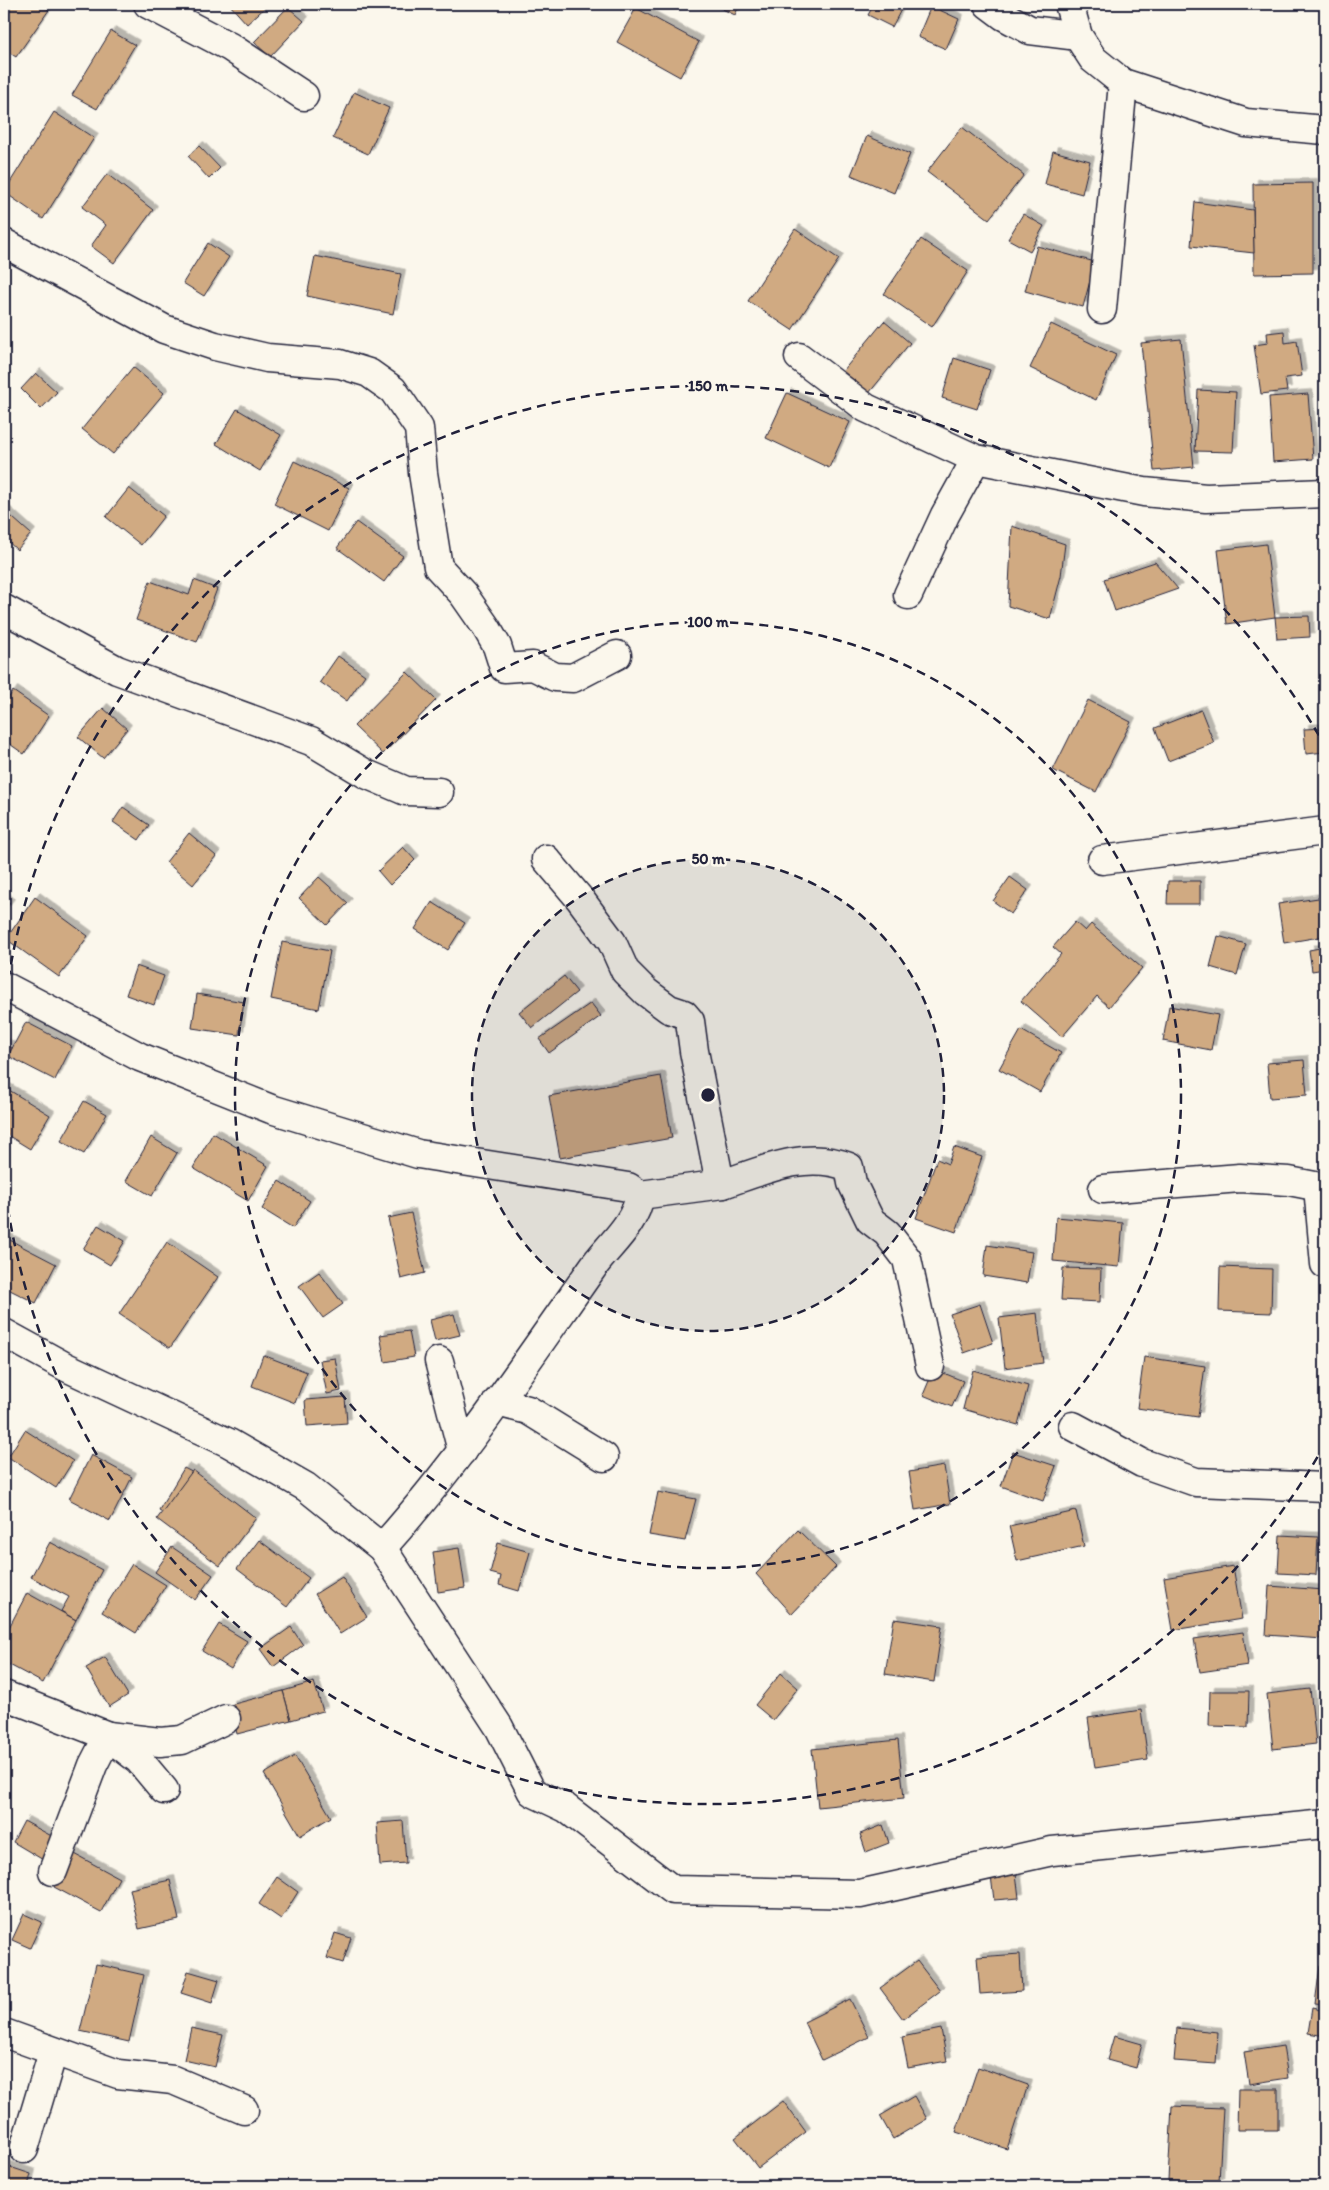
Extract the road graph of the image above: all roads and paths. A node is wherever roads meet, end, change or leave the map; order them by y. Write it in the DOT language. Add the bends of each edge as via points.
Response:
graph roads {
  1 [pos="148,4"];
  2 [pos="988,4"];
  3 [pos="1068,4"];
  4 [pos="1078,36"];
  5 [pos="1123,83"];
  6 [pos="304,96"];
  7 [pos="1325,130"];
  8 [pos="4,243"];
  9 [pos="1102,309"];
  10 [pos="799,358"];
  11 [pos="976,459"];
  12 [pos="1325,493"];
  13 [pos="908,595"];
  14 [pos="4,609"];
  15 [pos="617,655"];
  16 [pos="439,792"];
  17 [pos="1325,831"];
  18 [pos="546,860"];
  19 [pos="1102,860"];
  20 [pos="4,986"];
  21 [pos="723,1184"];
  22 [pos="1322,1188"];
  23 [pos="1103,1189"];
  24 [pos="640,1195"];
  25 [pos="1325,1264"];
  26 [pos="4,1333"];
  27 [pos="439,1361"];
  28 [pos="930,1366"];
  29 [pos="497,1402"];
  30 [pos="1073,1426"];
  31 [pos="462,1451"];
  32 [pos="604,1457"];
  33 [pos="1325,1487"];
  34 [pos="382,1548"];
  35 [pos="4,1695"];
  36 [pos="226,1719"];
  37 [pos="108,1736"];
  38 [pos="164,1790"];
  39 [pos="1325,1824"];
  40 [pos="53,1871"];
  41 [pos="4,2033"];
  42 [pos="53,2052"];
  43 [pos="244,2110"];
  44 [pos="24,2148"];
  1 -- 6 [label="street" via="230,47"];
  2 -- 4 [label="street" via="1030,30"];
  3 -- 4 [label="street"];
  4 -- 5 [label="street" via="1093,59"];
  5 -- 7 [label="street" via="1246,123"];
  5 -- 9 [label="street"];
  8 -- 15 [label="street" via="164,329 215,346 267,358 340,364 369,373 393,390 419,428 438,567 463,594 486,627 504,668 533,666 556,677 573,678"];
  10 -- 11 [label="street" via="866,408"];
  11 -- 12 [label="street" via="1144,492 1206,498"];
  11 -- 13 [label="street" via="945,515"];
  14 -- 16 [label="street" via="117,670 312,740 366,774 406,791"];
  17 -- 19 [label="street"];
  18 -- 21 [label="street" via="612,942 625,971 669,1010 684,1014 690,1021 718,1173"];
  20 -- 24 [label="street" via="140,1057 271,1109 418,1154 628,1187"];
  21 -- 24 [label="street"];
  21 -- 28 [label="street" via="794,1161 838,1162 849,1167 852,1183 870,1220 887,1234 906,1259"];
  22 -- 23 [label="street" via="1289,1181 1240,1178"];
  22 -- 25 [label="street"];
  24 -- 29 [label="street" via="638,1209 627,1226 592,1268"];
  26 -- 34 [label="street" via="66,1367 228,1443 306,1487"];
  27 -- 31 [label="street"];
  29 -- 31 [label="street"];
  29 -- 32 [label="street" via="528,1410"];
  30 -- 33 [label="street" via="1142,1463 1196,1482"];
  31 -- 34 [label="street" via="416,1511"];
  34 -- 39 [label="street" via="499,1727 532,1792 566,1808 673,1890 860,1894 1052,1851"];
  35 -- 37 [label="street"];
  36 -- 37 [label="street" via="182,1740 160,1742"];
  37 -- 38 [label="street" via="139,1760"];
  37 -- 40 [label="street" via="93,1766"];
  41 -- 42 [label="street"];
  42 -- 43 [label="street" via="118,2074 174,2080"];
  42 -- 44 [label="street"];
}
